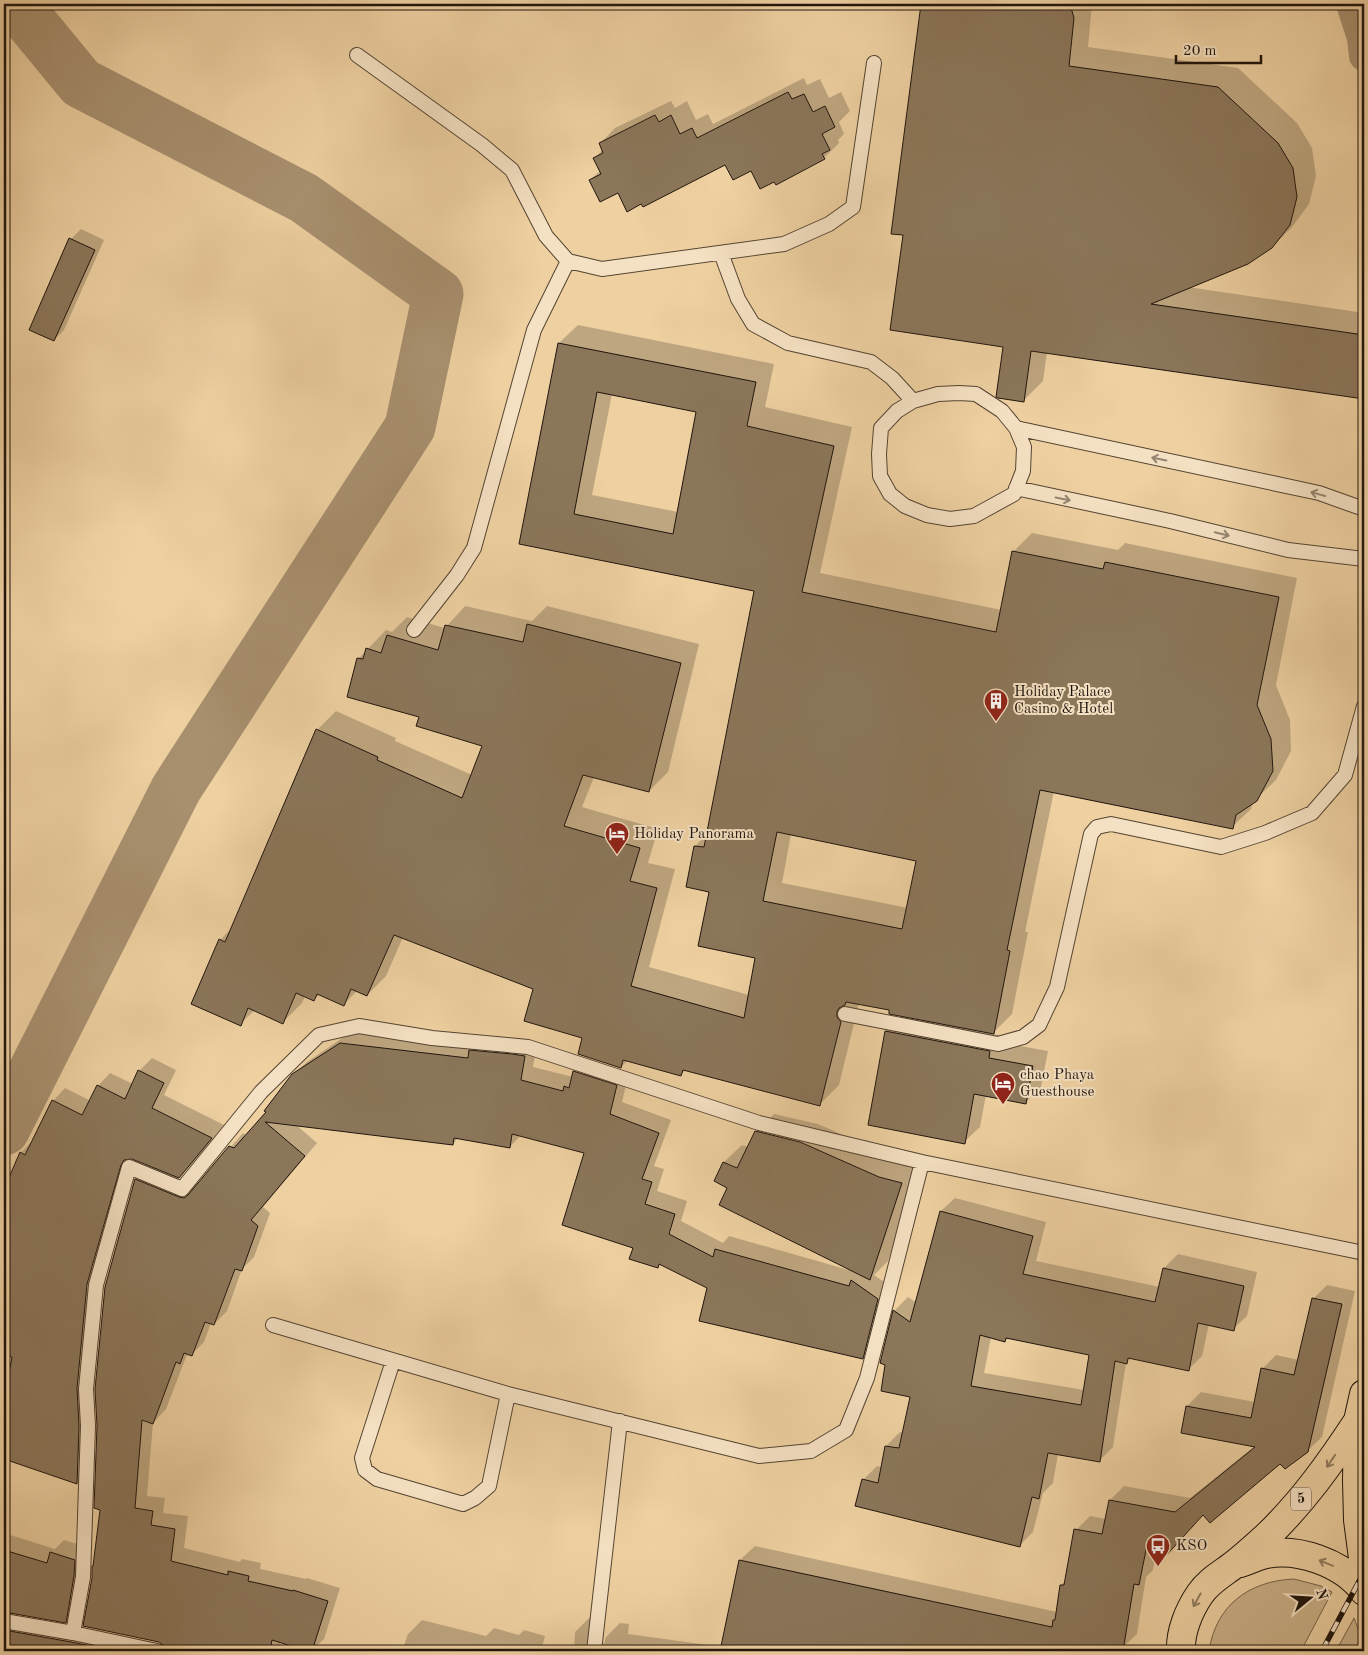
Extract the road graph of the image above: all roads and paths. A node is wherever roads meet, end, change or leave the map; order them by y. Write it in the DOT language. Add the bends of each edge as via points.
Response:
graph roads {
  1 [pos="357,55"];
  2 [pos="874,63"];
  3 [pos="721,253"];
  4 [pos="568,261"];
  5 [pos="913,401"];
  6 [pos="1016,428"];
  7 [pos="1016,488"];
  8 [pos="1364,508"];
  9 [pos="1364,559"];
  10 [pos="414,630"];
  11 [pos="1364,706"];
  12 [pos="846,1014"];
  13 [pos="922,1162"];
  14 [pos="1364,1253"];
  15 [pos="273,1325"];
  16 [pos="392,1361"];
  17 [pos="508,1394"];
  18 [pos="1364,1394"];
  19 [pos="1358,1420"];
  20 [pos="620,1422"];
  21 [pos="1364,1566"];
  22 [pos="1232,1567"];
  23 [pos="1364,1591"];
  24 [pos="4,1621"];
  25 [pos="73,1633"];
  26 [pos="157,1651"];
  27 [pos="594,1651"];
  28 [pos="1181,1651"];
  1 -- 4 [label="lane" via="512,170 546,236"];
  2 -- 3 [label="lane" via="853,208 829,224 784,244"];
  3 -- 4 [label="lane" via="602,269"];
  3 -- 5 [label="lane" via="738,299 753,324 788,343 871,362 892,378"];
  4 -- 10 [label="lane" via="534,330 474,548"];
  5 -- 6 [label="lane" via="938,394 976,394 1002,410"];
  5 -- 7 [label="lane" via="897,411 881,428 880,476 890,494 926,516 950,519 974,516 1014,494"];
  6 -- 7 [label="lane" via="1024,447 1023,471"];
  8 -- 6 [label="lane, one-way" via="1319,493"];
  7 -- 9 [label="lane, one-way" via="1288,550"];
  11 -- 12 [label="lane" via="1346,775 1312,813 1221,847 1112,824 1098,827 1092,834 1057,987 1039,1025 1023,1037 998,1044"];
  13 -- 14 [label="lane"];
  13 -- 20 [label="lane" via="867,1378 846,1430 810,1451 760,1456"];
  13 -- 25 [label="lane" via="759,1123 528,1047 432,1038 359,1026 319,1035 261,1092 182,1189 129,1167 96,1285 86,1389 88,1426 83,1578"];
  15 -- 16 [label="lane"];
  16 -- 17 [label="lane"];
  16 -- 17 [label="lane" via="362,1458 365,1470 377,1479 462,1504 489,1486"];
  17 -- 20 [label="lane"];
  18 -- 19 [label="highway, 5"];
  19 -- 21 [label="highway, 5" via="1358,1520"];
  19 -- 22 [label="highway, 5, one-way" via="1322,1474 1292,1510"];
  20 -- 27 [label="lane"];
  23 -- 22 [label="highway, one-way" via="1330,1563 1297,1553 1263,1554"];
  22 -- 28 [label="highway, 5, one-way" via="1200,1593 1189,1613"];
  24 -- 25 [label="lane"];
  25 -- 26 [label="lane"];
}
